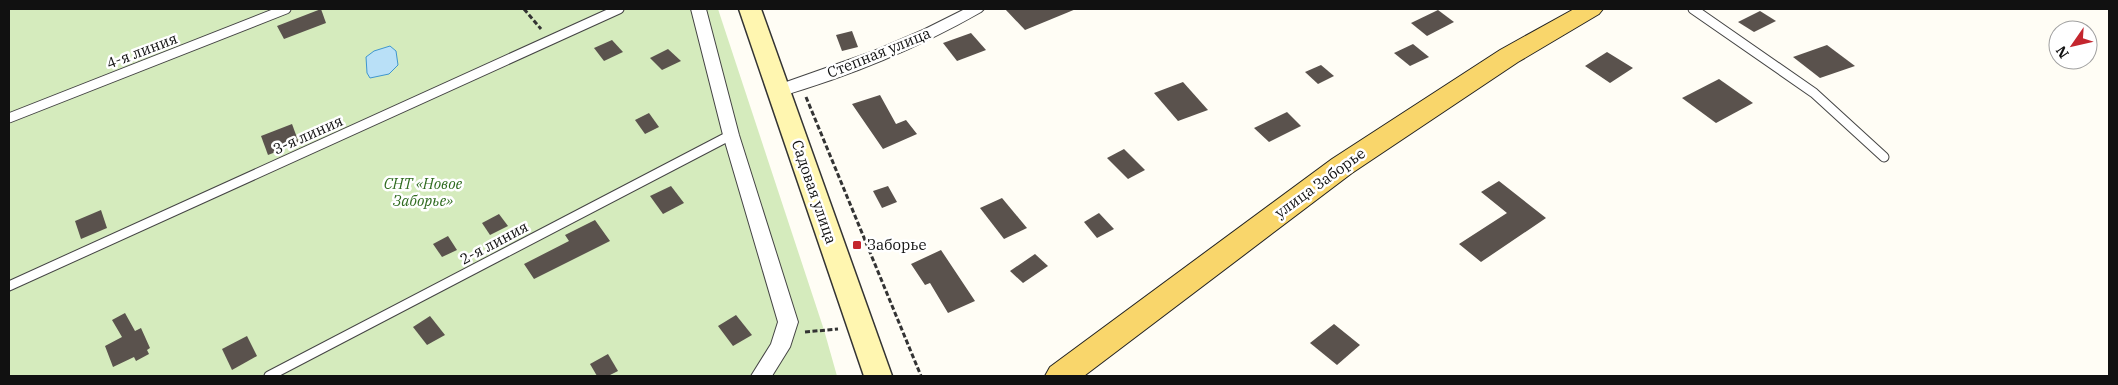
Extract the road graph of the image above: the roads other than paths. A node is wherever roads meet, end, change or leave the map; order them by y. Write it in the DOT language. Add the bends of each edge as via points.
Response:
graph roads {
  1 [pos="286,9"];
  2 [pos="619,9"];
  3 [pos="698,9"];
  4 [pos="750,9"];
  5 [pos="976,9"];
  6 [pos="1591,9"];
  7 [pos="1693,9"];
  8 [pos="789,87"];
  9 [pos="9,118"];
  10 [pos="731,135"];
  11 [pos="1884,157"];
  12 [pos="9,286"];
  13 [pos="269,376"];
  14 [pos="761,376"];
  15 [pos="878,376"];
  16 [pos="1061,376"];
  1 -- 9 [label="lane, 4-я линия"];
  2 -- 12 [label="lane, 3-я линия"];
  3 -- 10 [label="street"];
  4 -- 8 [label="main road, Садовая улица"];
  5 -- 8 [label="street, Степная улица" via="876,57"];
  6 -- 16 [label="main road, улица Заборье" via="1509,56 1342,166"];
  7 -- 11 [label="lane" via="1814,93"];
  8 -- 15 [label="main road, Садовая улица"];
  10 -- 13 [label="lane, 2-я линия"];
  10 -- 14 [label="street" via="788,322 782,341"];
}
